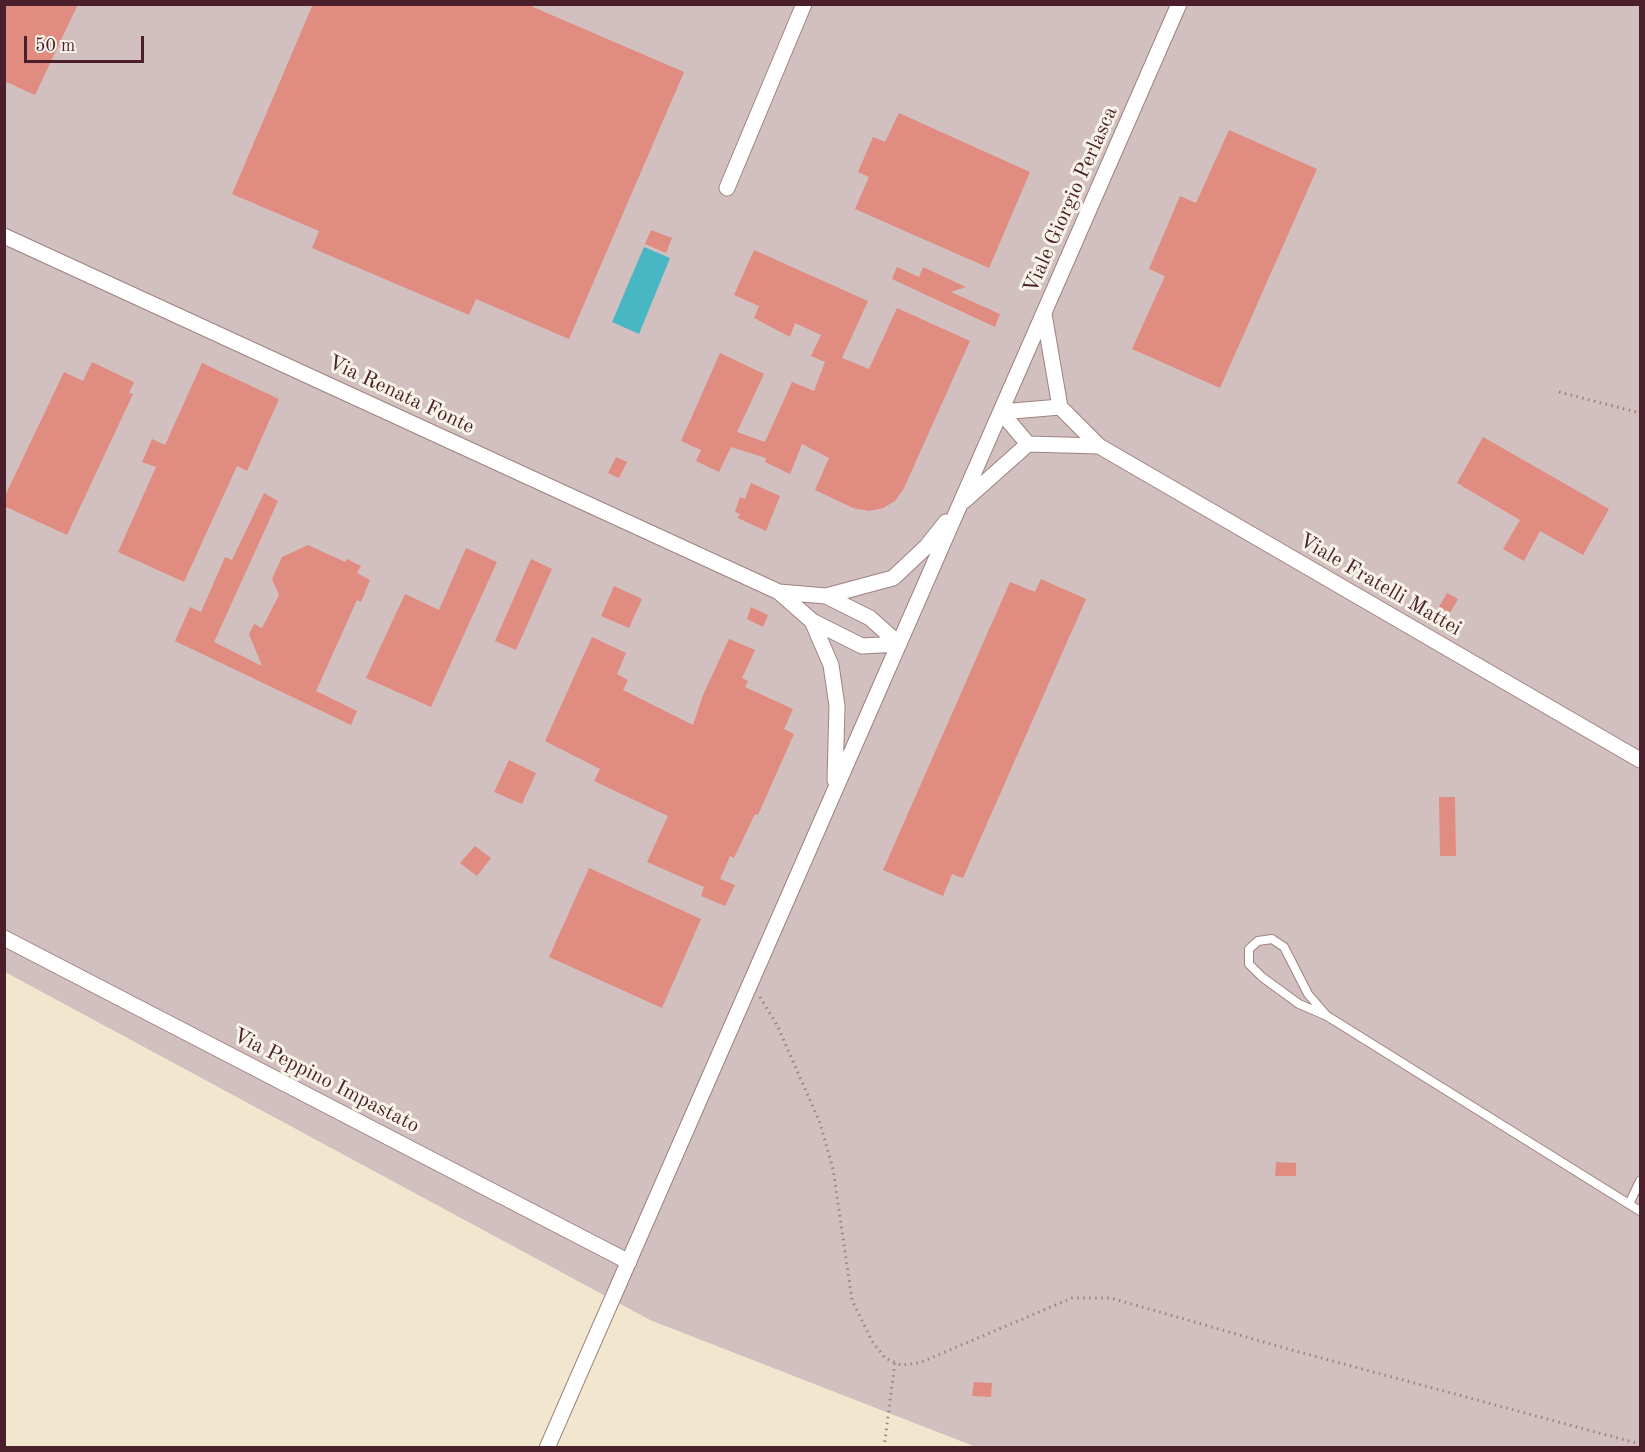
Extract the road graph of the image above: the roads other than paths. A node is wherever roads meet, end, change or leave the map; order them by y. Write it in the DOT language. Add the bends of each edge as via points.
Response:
graph roads {
  1 [pos="804,4"];
  2 [pos="1179,4"];
  3 [pos="727,188"];
  4 [pos="4,236"];
  5 [pos="1044,314"];
  6 [pos="1060,407"];
  7 [pos="1001,412"];
  8 [pos="1028,444"];
  9 [pos="1099,446"];
  10 [pos="960,505"];
  11 [pos="779,592"];
  12 [pos="826,596"];
  13 [pos="812,621"];
  14 [pos="899,644"];
  15 [pos="1641,760"];
  16 [pos="834,790"];
  17 [pos="4,938"];
  18 [pos="1327,1016"];
  19 [pos="1641,1181"];
  20 [pos="1629,1204"];
  21 [pos="1641,1210"];
  22 [pos="629,1262"];
  23 [pos="547,1448"];
  1 -- 3 [label="street"];
  2 -- 5 [label="street, Viale Giorgio Perlasca"];
  4 -- 11 [label="street, Via Renata Fonte"];
  5 -- 6 [label="street"];
  5 -- 7 [label="street, Viale Giorgio Perlasca"];
  6 -- 7 [label="street"];
  6 -- 9 [label="street, Viale Fratelli Mattei"];
  7 -- 8 [label="street"];
  7 -- 10 [label="street, Viale Giorgio Perlasca"];
  8 -- 9 [label="street, Viale Fratelli Mattei"];
  8 -- 10 [label="street"];
  9 -- 15 [label="street, Viale Fratelli Mattei"];
  10 -- 12 [label="street, Via Renata Fonte" via="926,547 893,578"];
  10 -- 14 [label="street, Viale Giorgio Perlasca"];
  11 -- 12 [label="street, Via Renata Fonte"];
  11 -- 13 [label="street, Via Renata Fonte"];
  12 -- 14 [label="street, Via Renata Fonte" via="870,618"];
  13 -- 14 [label="street, Via Renata Fonte" via="862,646"];
  13 -- 16 [label="street, Via Renata Fonte" via="831,665 837,706"];
  14 -- 16 [label="street, Viale Giorgio Perlasca"];
  16 -- 22 [label="street, Viale Giorgio Perlasca"];
  17 -- 22 [label="street, Via Peppino Impastato"];
  18 -- 18 [label="lane" via="1308,994 1284,947 1272,939 1258,941 1249,950 1249,964 1262,977 1299,1004"];
  18 -- 20 [label="lane"];
  19 -- 20 [label="lane"];
  20 -- 21 [label="lane"];
  22 -- 23 [label="street, Viale Giorgio Perlasca"];
}
